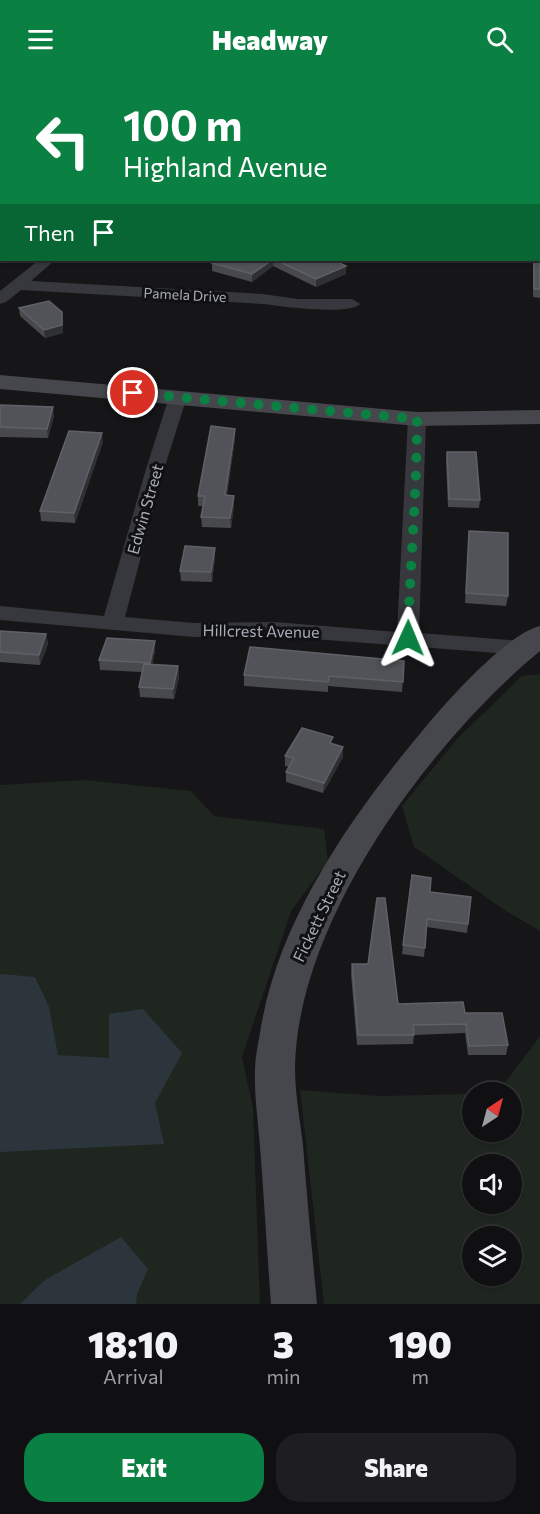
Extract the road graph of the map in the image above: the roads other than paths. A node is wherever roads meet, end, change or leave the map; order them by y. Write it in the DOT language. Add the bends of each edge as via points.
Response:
graph roads {
  1 [pos="47,261"];
  2 [pos="18,285"];
  3 [pos="0,299"];
  4 [pos="352,304"];
  5 [pos="0,382"];
  6 [pos="178,397"];
  7 [pos="540,417"];
  8 [pos="417,419"];
  9 [pos="0,614"];
  10 [pos="113,622"];
  11 [pos="408,638"];
  12 [pos="531,642"];
  13 [pos="294,1304"];
  1 -- 2 [label="street"];
  2 -- 3 [label="street"];
  2 -- 4 [label="street, Pamela Drive" via="297,304"];
  5 -- 6 [label="street"];
  6 -- 8 [label="street"];
  6 -- 10 [label="street, Edwin Street"];
  7 -- 8 [label="street"];
  8 -- 11 [label="street"];
  9 -- 10 [label="street, Hillcrest Avenue"];
  10 -- 11 [label="street, Hillcrest Avenue" via="194,630 274,629"];
  11 -- 12 [label="street, Hillcrest Avenue"];
  12 -- 13 [label="street, Fickett Street" via="461,705 393,788 317,915 292,972 275,1068"];
}
